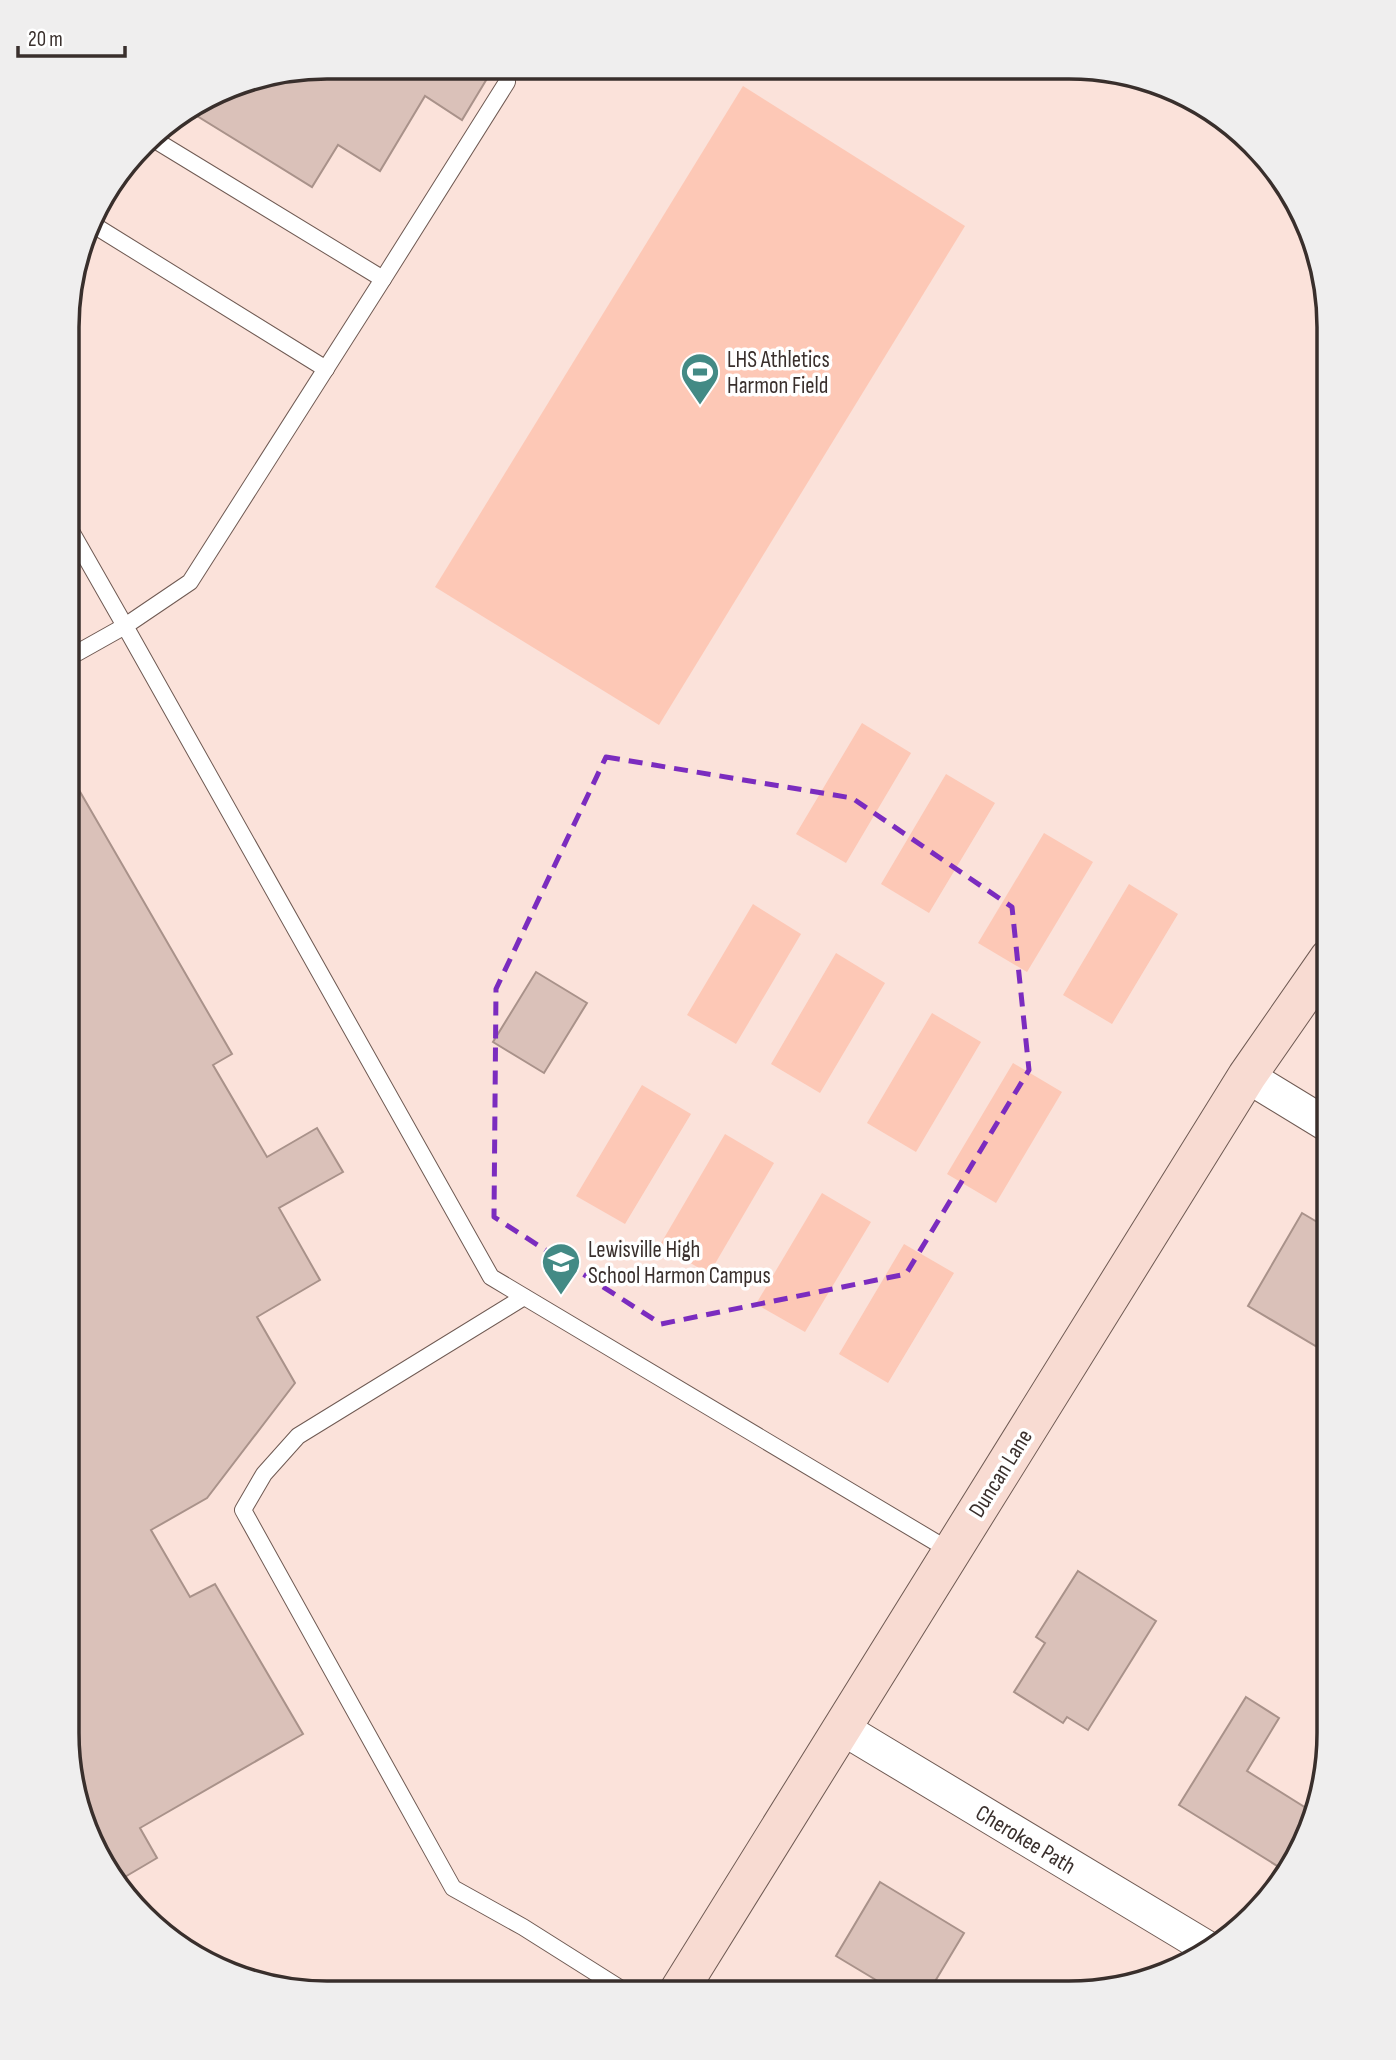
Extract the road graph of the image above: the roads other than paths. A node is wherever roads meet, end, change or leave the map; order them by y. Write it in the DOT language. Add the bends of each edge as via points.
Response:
graph roads {
  1 [pos="506,82"];
  2 [pos="160,143"];
  3 [pos="99,229"];
  4 [pos="383,279"];
  5 [pos="326,369"];
  6 [pos="79,545"];
  7 [pos="125,626"];
  8 [pos="79,652"];
  9 [pos="1317,975"];
  10 [pos="1247,1076"];
  11 [pos="1317,1119"];
  12 [pos="524,1297"];
  13 [pos="952,1552"];
  14 [pos="842,1728"];
  15 [pos="1200,1944"];
  16 [pos="609,1981"];
  17 [pos="685,1981"];
  1 -- 4 [label="lane"];
  2 -- 4 [label="lane"];
  3 -- 5 [label="lane"];
  4 -- 5 [label="lane"];
  5 -- 7 [label="lane" via="190,582"];
  6 -- 7 [label="lane"];
  7 -- 8 [label="lane"];
  7 -- 12 [label="lane" via="491,1277"];
  9 -- 10 [label="street, Duncan Lane"];
  10 -- 11 [label="street"];
  10 -- 13 [label="street, Duncan Lane"];
  12 -- 13 [label="lane"];
  12 -- 16 [label="lane" via="298,1436 264,1474 243,1510 453,1888"];
  13 -- 14 [label="street, Duncan Lane"];
  14 -- 15 [label="street, Cherokee Path"];
  14 -- 17 [label="street, Duncan Lane"];
}
